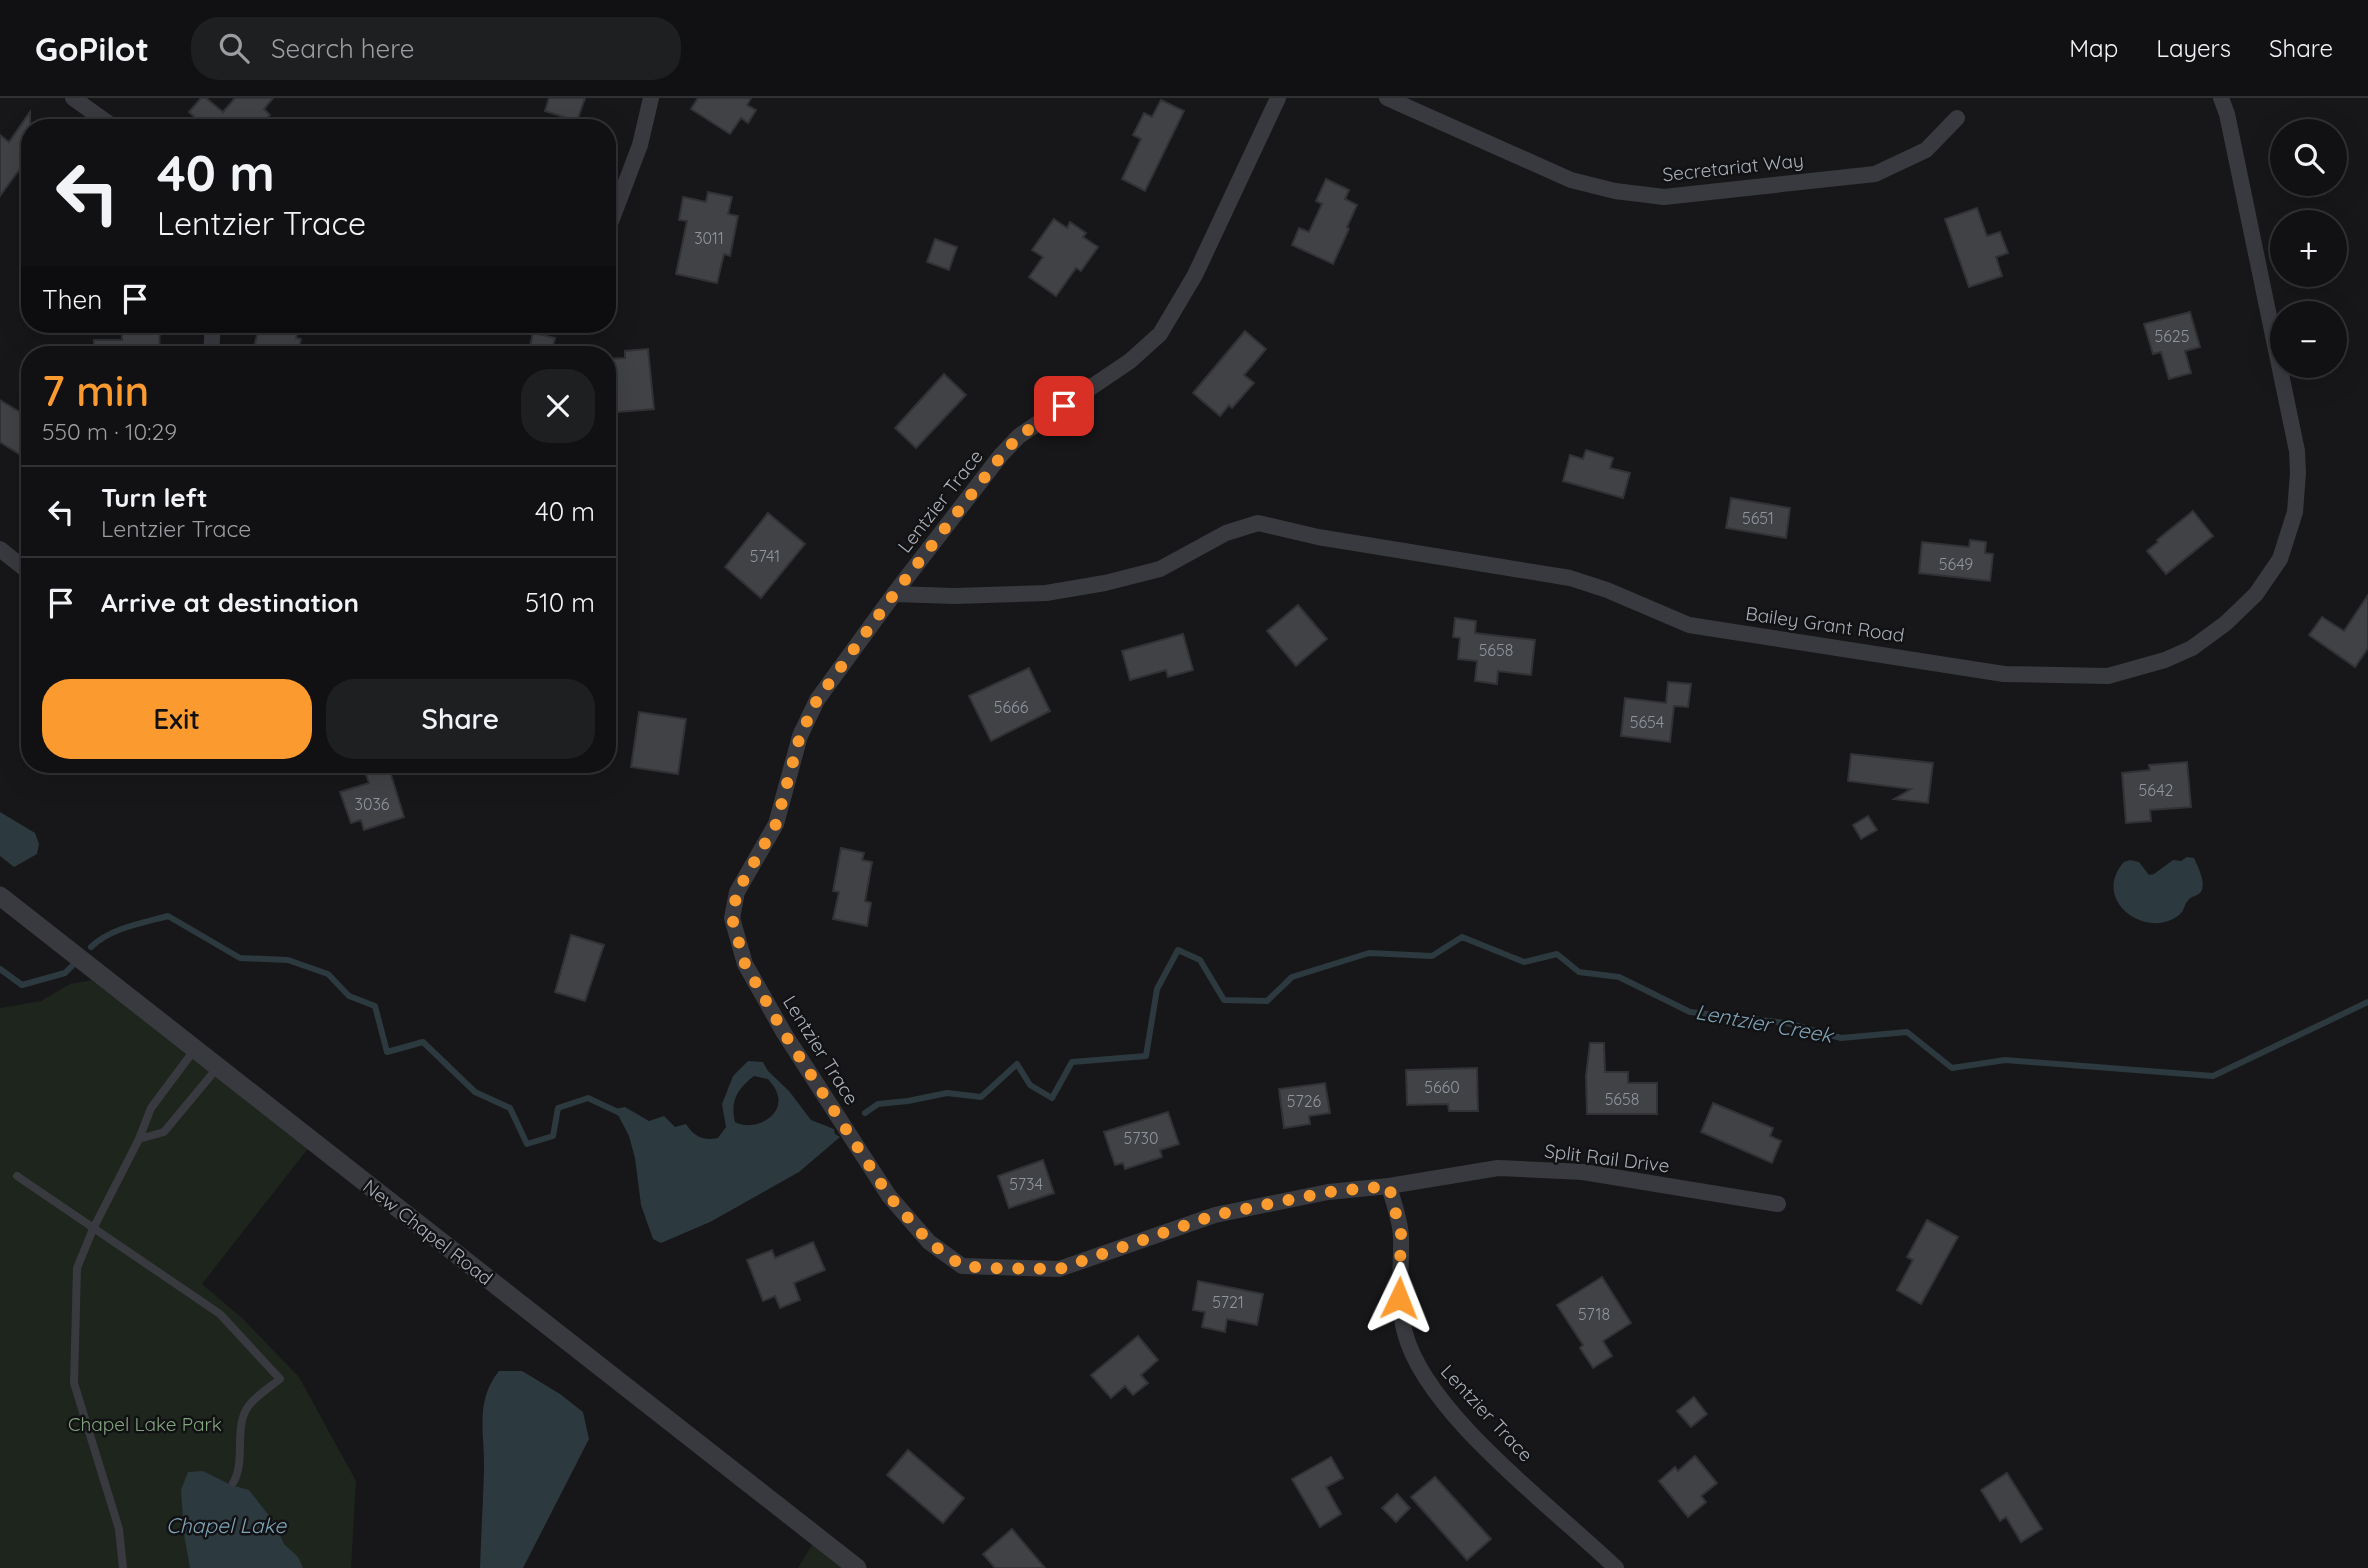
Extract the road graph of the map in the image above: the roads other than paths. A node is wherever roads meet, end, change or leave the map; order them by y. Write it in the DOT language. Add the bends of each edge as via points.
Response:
graph roads {
  1 [pos="73,98"];
  2 [pos="651,98"];
  3 [pos="1278,98"];
  4 [pos="1387,98"];
  5 [pos="2221,98"];
  6 [pos="1957,117"];
  7 [pos="102,119"];
  8 [pos="616,208"];
  9 [pos="0,549"];
  10 [pos="21,566"];
  11 [pos="894,594"];
  12 [pos="0,895"];
  13 [pos="195,1049"];
  14 [pos="218,1067"];
  15 [pos="139,1139"];
  16 [pos="17,1177"];
  17 [pos="1389,1186"];
  18 [pos="1778,1204"];
  19 [pos="93,1229"];
  20 [pos="233,1483"];
  21 [pos="122,1568"];
  22 [pos="857,1568"];
  23 [pos="1616,1568"];
  1 -- 7 [label="street"];
  2 -- 8 [label="street" via="640,145"];
  3 -- 11 [label="street, Lentzier Trace" via="1195,275 1160,334 1130,361 1019,436"];
  4 -- 6 [label="street, Secretariat Way" via="1571,180 1664,197 1875,174 1926,150"];
  5 -- 11 [label="street, Bailey Grant Road" via="2297,451 2295,512 2280,559 2256,594 2192,648 2165,660 2108,676 2004,674 1689,625 1570,578 1258,523 1226,533 1160,569 1105,583 1046,593"];
  9 -- 10 [label="street"];
  11 -- 17 [label="street, Lentzier Trace" via="817,700 800,736 776,824 737,892 732,918 751,976 889,1196 929,1242 962,1266 1059,1269 1215,1215 1328,1192"];
  12 -- 13 [label="street, New Chapel Road"];
  13 -- 14 [label="street, New Chapel Road"];
  13 -- 15 [label="lane" via="151,1108"];
  14 -- 15 [label="lane" via="164,1132"];
  14 -- 22 [label="street, New Chapel Road"];
  15 -- 19 [label="lane"];
  16 -- 19 [label="lane"];
  17 -- 18 [label="street, Split Rail Drive" via="1498,1168 1583,1172"];
  17 -- 23 [label="street, Lentzier Trace" via="1401,1234 1399,1298 1405,1334 1419,1370 1486,1448"];
  19 -- 20 [label="lane" via="220,1314 280,1379 249,1405"];
  19 -- 21 [label="lane" via="78,1268 74,1382 119,1529"];
}
